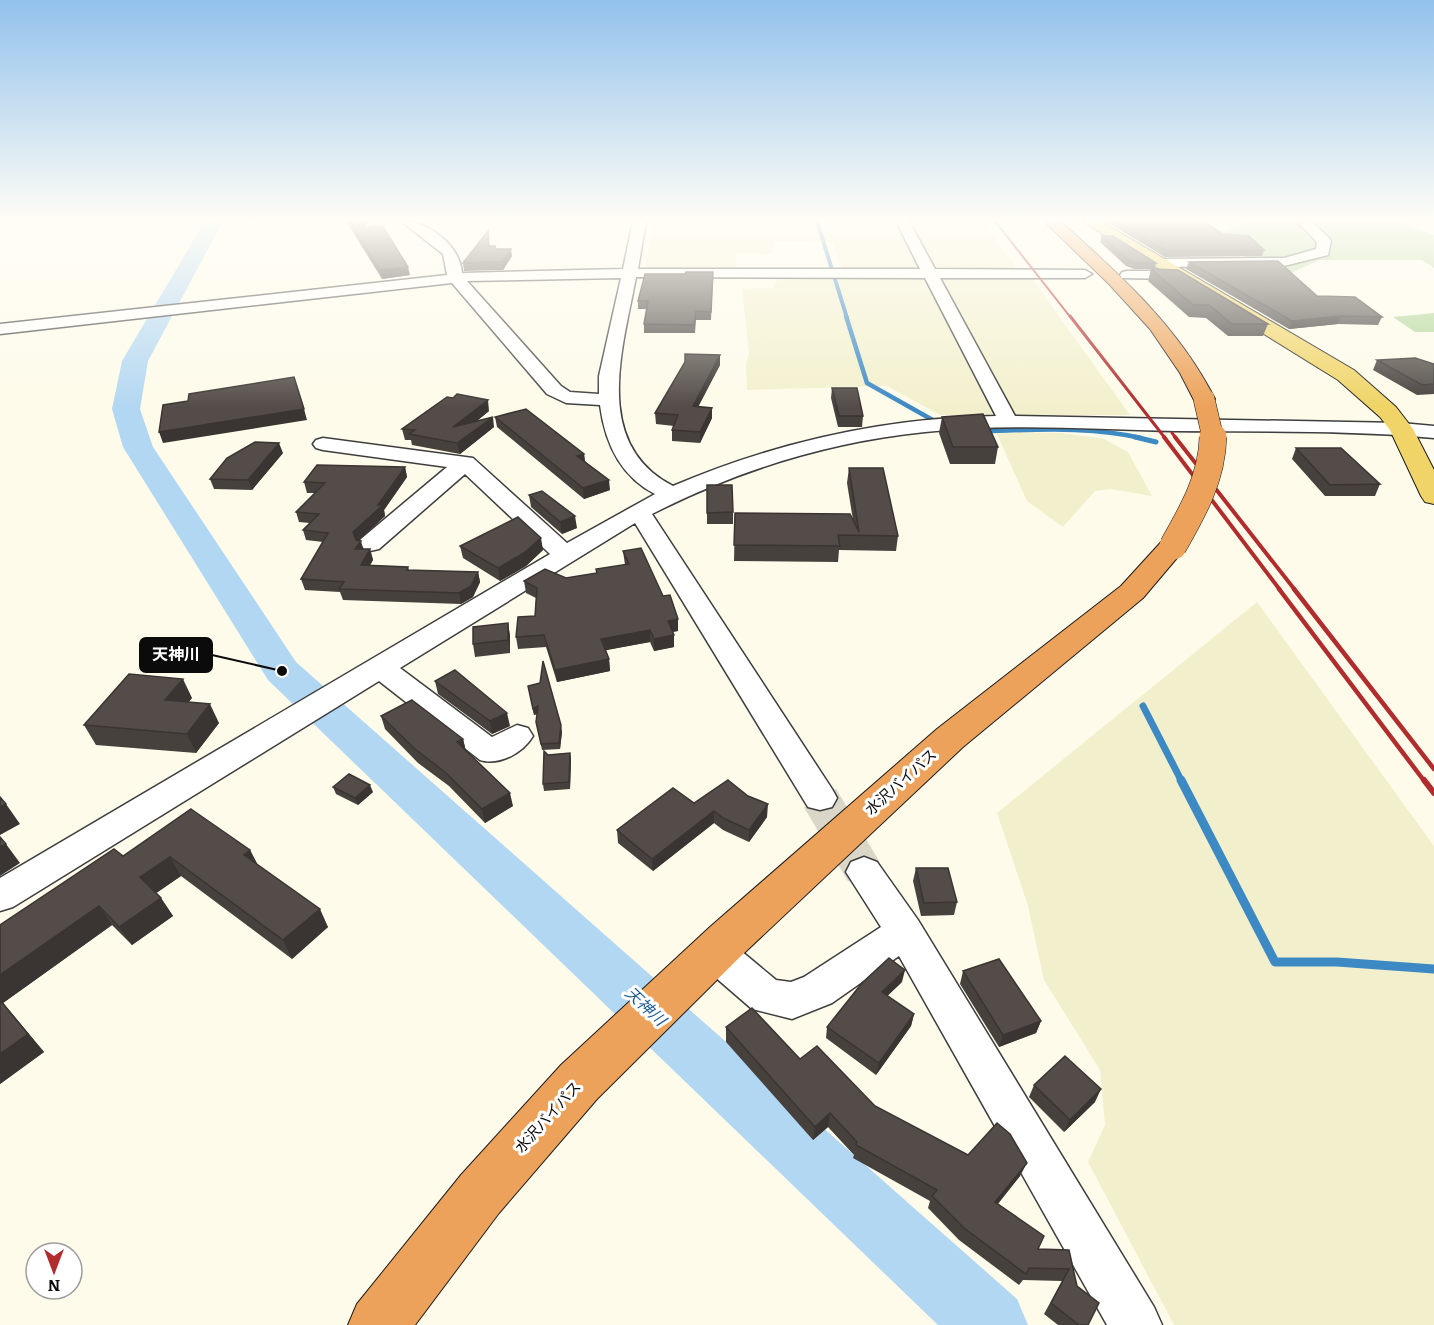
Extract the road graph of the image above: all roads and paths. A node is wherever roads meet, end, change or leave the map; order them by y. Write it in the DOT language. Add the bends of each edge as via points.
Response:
graph roads {
  1 [pos="403,283"];
  2 [pos="460,283"];
  3 [pos="627,283"];
  4 [pos="935,283"];
  5 [pos="1115,283"];
  6 [pos="1193,283"];
  7 [pos="0,329"];
  8 [pos="608,400"];
  9 [pos="1009,423"];
  10 [pos="1401,429"];
  11 [pos="1434,432"];
  12 [pos="323,444"];
  13 [pos="465,463"];
  14 [pos="672,494"];
  15 [pos="1434,496"];
  16 [pos="637,512"];
  17 [pos="370,544"];
  18 [pos="566,555"];
  19 [pos="380,667"];
  20 [pos="517,736"];
  21 [pos="820,798"];
  22 [pos="864,872"];
  23 [pos="0,896"];
  24 [pos="904,931"];
  25 [pos="704,962"];
  26 [pos="378,1325"];
  27 [pos="1136,1325"];
  1 -- 7 [label="street"];
  2 -- 8 [label="street" via="554,390 566,397"];
  3 -- 8 [label="street" via="608,376"];
  4 -- 9 [label="street"];
  5 -- 25 [label="highway, 水沢バイパス, bridge" via="1149,316 1192,371 1213,435 1210,468 1197,504 1173,546 1132,592 950,738"];
  6 -- 10 [label="main road" via="1346,375 1381,405"];
  8 -- 14 [label="street" via="620,442 635,468 644,478"];
  9 -- 10 [label="street"];
  9 -- 14 [label="street" via="890,431 810,445 738,466"];
  10 -- 11 [label="street"];
  10 -- 15 [label="main road"];
  12 -- 13 [label="street"];
  13 -- 17 [label="street"];
  13 -- 18 [label="street"];
  14 -- 16 [label="street"];
  16 -- 18 [label="street"];
  16 -- 21 [label="street"];
  18 -- 19 [label="street"];
  19 -- 20 [label="street" via="491,752"];
  19 -- 23 [label="street"];
  22 -- 24 [label="street"];
  24 -- 25 [label="street" via="818,990 792,1001 766,996"];
  24 -- 27 [label="street"];
  25 -- 26 [label="highway, 水沢バイパス" via="579,1082 480,1194"];
}
